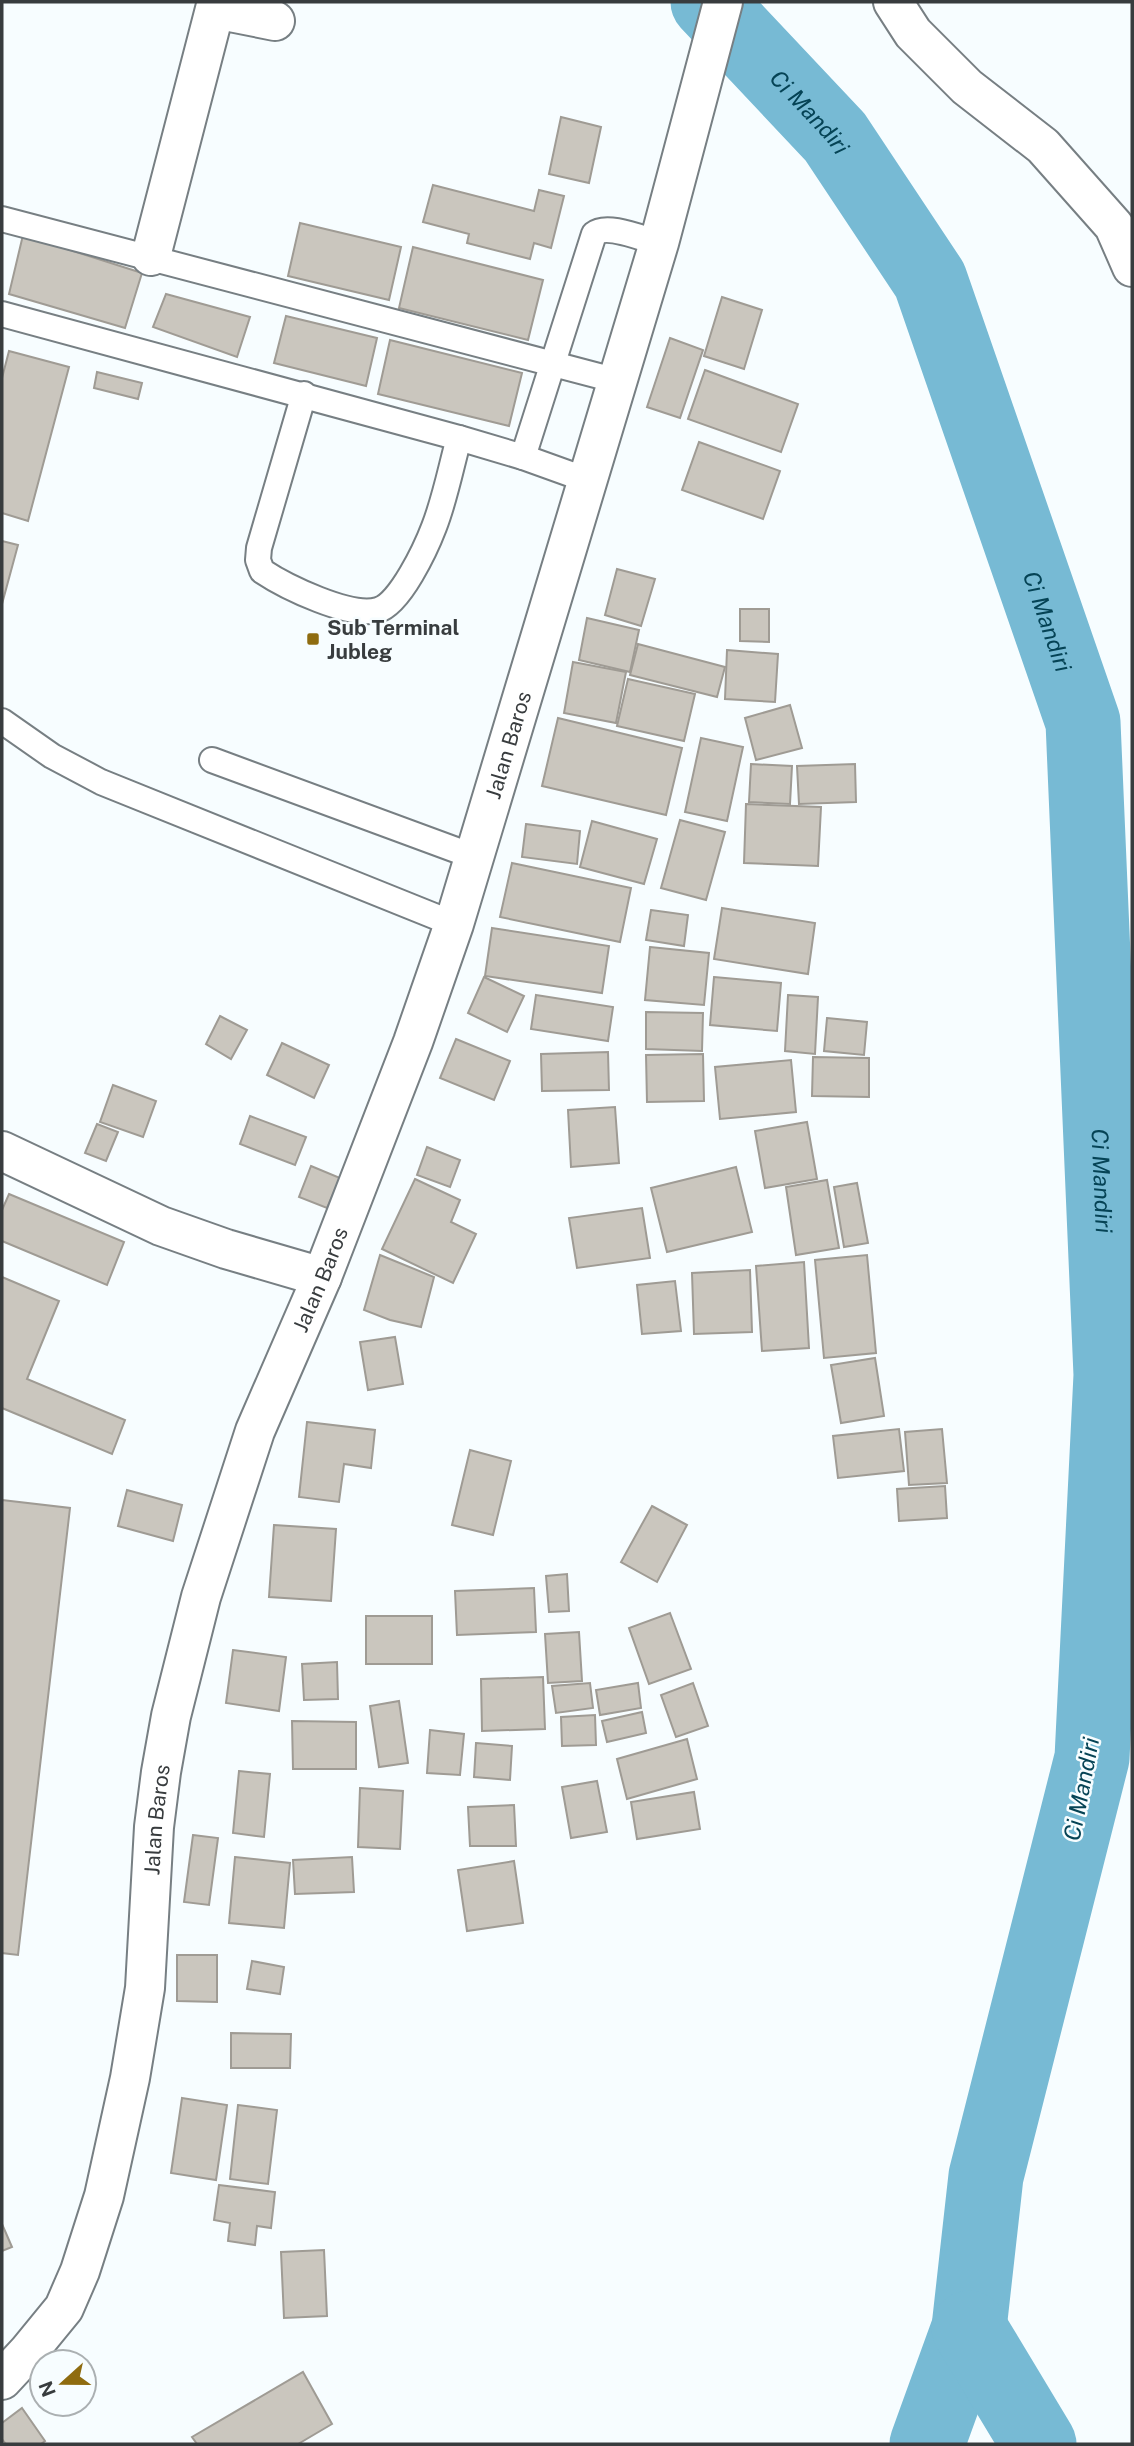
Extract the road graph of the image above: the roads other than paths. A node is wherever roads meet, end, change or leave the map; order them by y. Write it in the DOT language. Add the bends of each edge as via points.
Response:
graph roads {
  1 [pos="723,2"];
  2 [pos="892,2"];
  3 [pos="275,21"];
  4 [pos="2,219"];
  5 [pos="659,243"];
  6 [pos="151,256"];
  7 [pos="1132,267"];
  8 [pos="2,314"];
  9 [pos="554,363"];
  10 [pos="618,381"];
  11 [pos="304,394"];
  12 [pos="459,438"];
  13 [pos="523,457"];
  14 [pos="587,480"];
  15 [pos="2,721"];
  16 [pos="212,760"];
  17 [pos="475,857"];
  18 [pos="454,924"];
  19 [pos="2,1150"];
  20 [pos="322,1277"];
  21 [pos="2,2380"];
  1 -- 5 [label="main road, Jalan Baros"];
  2 -- 7 [label="main road" via="913,33 967,87 1043,146 1114,226"];
  3 -- 6 [label="main road" via="215,9"];
  4 -- 6 [label="lane"];
  5 -- 9 [label="lane" via="604,229 594,234"];
  5 -- 10 [label="main road, Jalan Baros"];
  6 -- 9 [label="lane"];
  8 -- 11 [label="lane"];
  9 -- 10 [label="lane"];
  9 -- 13 [label="lane"];
  10 -- 14 [label="main road, Jalan Baros"];
  11 -- 12 [label="lane"];
  11 -- 12 [label="lane" via="258,561 262,571 316,599 365,612 381,610 393,600 435,526"];
  12 -- 13 [label="lane"];
  13 -- 14 [label="lane"];
  14 -- 17 [label="main road, Jalan Baros"];
  15 -- 18 [label="lane" via="52,756 102,782"];
  16 -- 17 [label="lane"];
  17 -- 18 [label="main road, Jalan Baros"];
  18 -- 20 [label="main road, Jalan Baros"];
  19 -- 20 [label="main road" via="161,1226"];
  20 -- 21 [label="main road, Jalan Baros" via="255,1431 201,1597 171,1716 154,1827 145,1988 104,2196 64,2308"];
}
